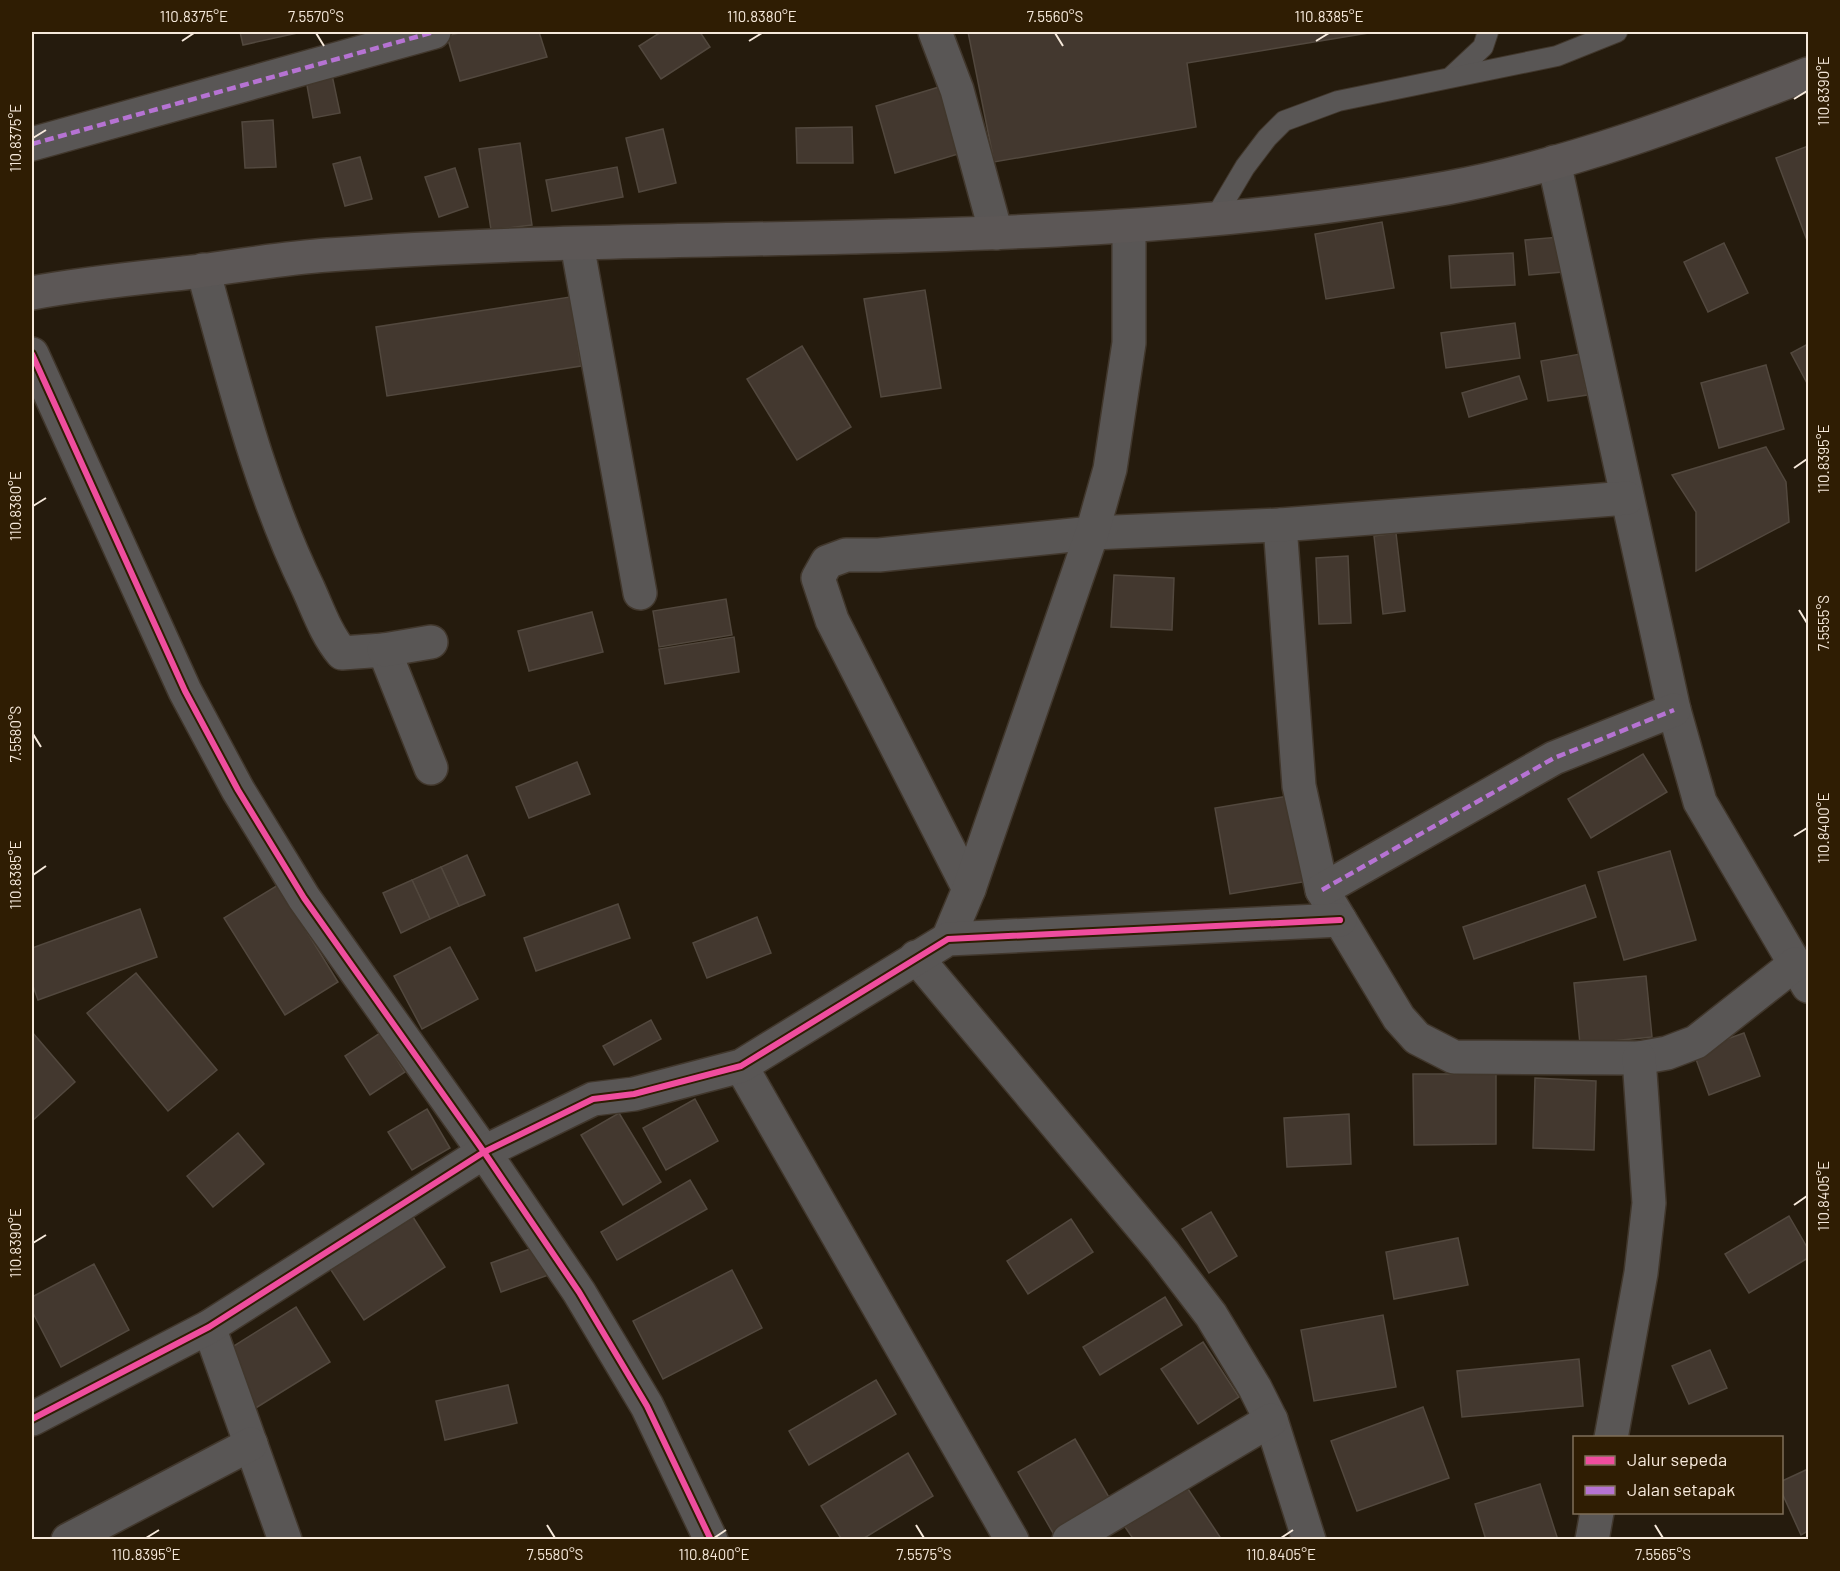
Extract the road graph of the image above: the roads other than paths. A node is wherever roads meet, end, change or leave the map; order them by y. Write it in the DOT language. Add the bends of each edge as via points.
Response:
graph roads {
  1 [pos="434,32"];
  2 [pos="935,32"];
  3 [pos="1488,32"];
  4 [pos="1617,32"];
  5 [pos="1809,74"];
  6 [pos="1450,78"];
  7 [pos="32,144"];
  8 [pos="1554,162"];
  9 [pos="1213,220"];
  10 [pos="1129,227"];
  11 [pos="996,233"];
  12 [pos="577,244"];
  13 [pos="203,270"];
  14 [pos="32,293"];
  15 [pos="32,354"];
  16 [pos="1627,498"];
  17 [pos="1280,525"];
  18 [pos="1092,533"];
  19 [pos="640,592"];
  20 [pos="430,642"];
  21 [pos="384,650"];
  22 [pos="1674,710"];
  23 [pos="431,768"];
  24 [pos="969,889"];
  25 [pos="1322,890"];
  26 [pos="1340,920"];
  27 [pos="948,939"];
  28 [pos="916,957"];
  29 [pos="1802,975"];
  30 [pos="1639,1058"];
  31 [pos="741,1066"];
  32 [pos="484,1152"];
  33 [pos="209,1328"];
  34 [pos="32,1419"];
  35 [pos="1271,1420"];
  36 [pos="1611,1436"];
  37 [pos="251,1444"];
  38 [pos="1597,1514"];
  39 [pos="68,1539"];
  40 [pos="285,1539"];
  41 [pos="711,1539"];
  42 [pos="1012,1539"];
  43 [pos="1069,1539"];
  44 [pos="1309,1539"];
  45 [pos="1592,1539"];
  1 -- 7 [label="street"];
  2 -- 11 [label="street" via="957,90"];
  3 -- 6 [label="lane" via="1483,46"];
  4 -- 6 [label="lane" via="1557,56"];
  5 -- 8 [label="main road" via="1693,118"];
  6 -- 9 [label="lane" via="1338,101 1284,121 1245,166"];
  8 -- 9 [label="main road" via="1450,187"];
  8 -- 16 [label="street"];
  9 -- 10 [label="main road"];
  10 -- 11 [label="main road"];
  10 -- 18 [label="street" via="1129,343 1122,406"];
  11 -- 12 [label="main road"];
  12 -- 13 [label="main road" via="324,255"];
  12 -- 19 [label="street"];
  13 -- 14 [label="main road" via="88,282"];
  13 -- 21 [label="street" via="268,494 308,589 342,652"];
  15 -- 32 [label="street" via="185,691 238,790 304,898"];
  16 -- 17 [label="street"];
  16 -- 22 [label="street"];
  17 -- 18 [label="street"];
  17 -- 25 [label="street" via="1299,786"];
  18 -- 24 [label="street"];
  18 -- 24 [label="street" via="846,555 827,562 820,570 819,586 832,620"];
  20 -- 21 [label="street"];
  21 -- 23 [label="street"];
  22 -- 25 [label="street" via="1554,758"];
  22 -- 29 [label="street" via="1700,802"];
  24 -- 27 [label="street"];
  25 -- 26 [label="street"];
  26 -- 27 [label="street"];
  26 -- 30 [label="street" via="1399,1018 1417,1038 1439,1051 1455,1057"];
  27 -- 28 [label="street"];
  28 -- 31 [label="street"];
  28 -- 35 [label="street" via="1163,1252 1211,1315"];
  29 -- 30 [label="street" via="1696,1042"];
  30 -- 36 [label="street" via="1649,1203 1641,1273"];
  31 -- 32 [label="street" via="634,1094 593,1099"];
  31 -- 42 [label="street"];
  32 -- 33 [label="street"];
  32 -- 41 [label="street" via="579,1292 641,1396"];
  33 -- 34 [label="street"];
  33 -- 37 [label="street"];
  35 -- 43 [label="street"];
  35 -- 44 [label="street"];
  37 -- 39 [label="street"];
  37 -- 40 [label="street"];
  38 -- 45 [label="street"];
}
